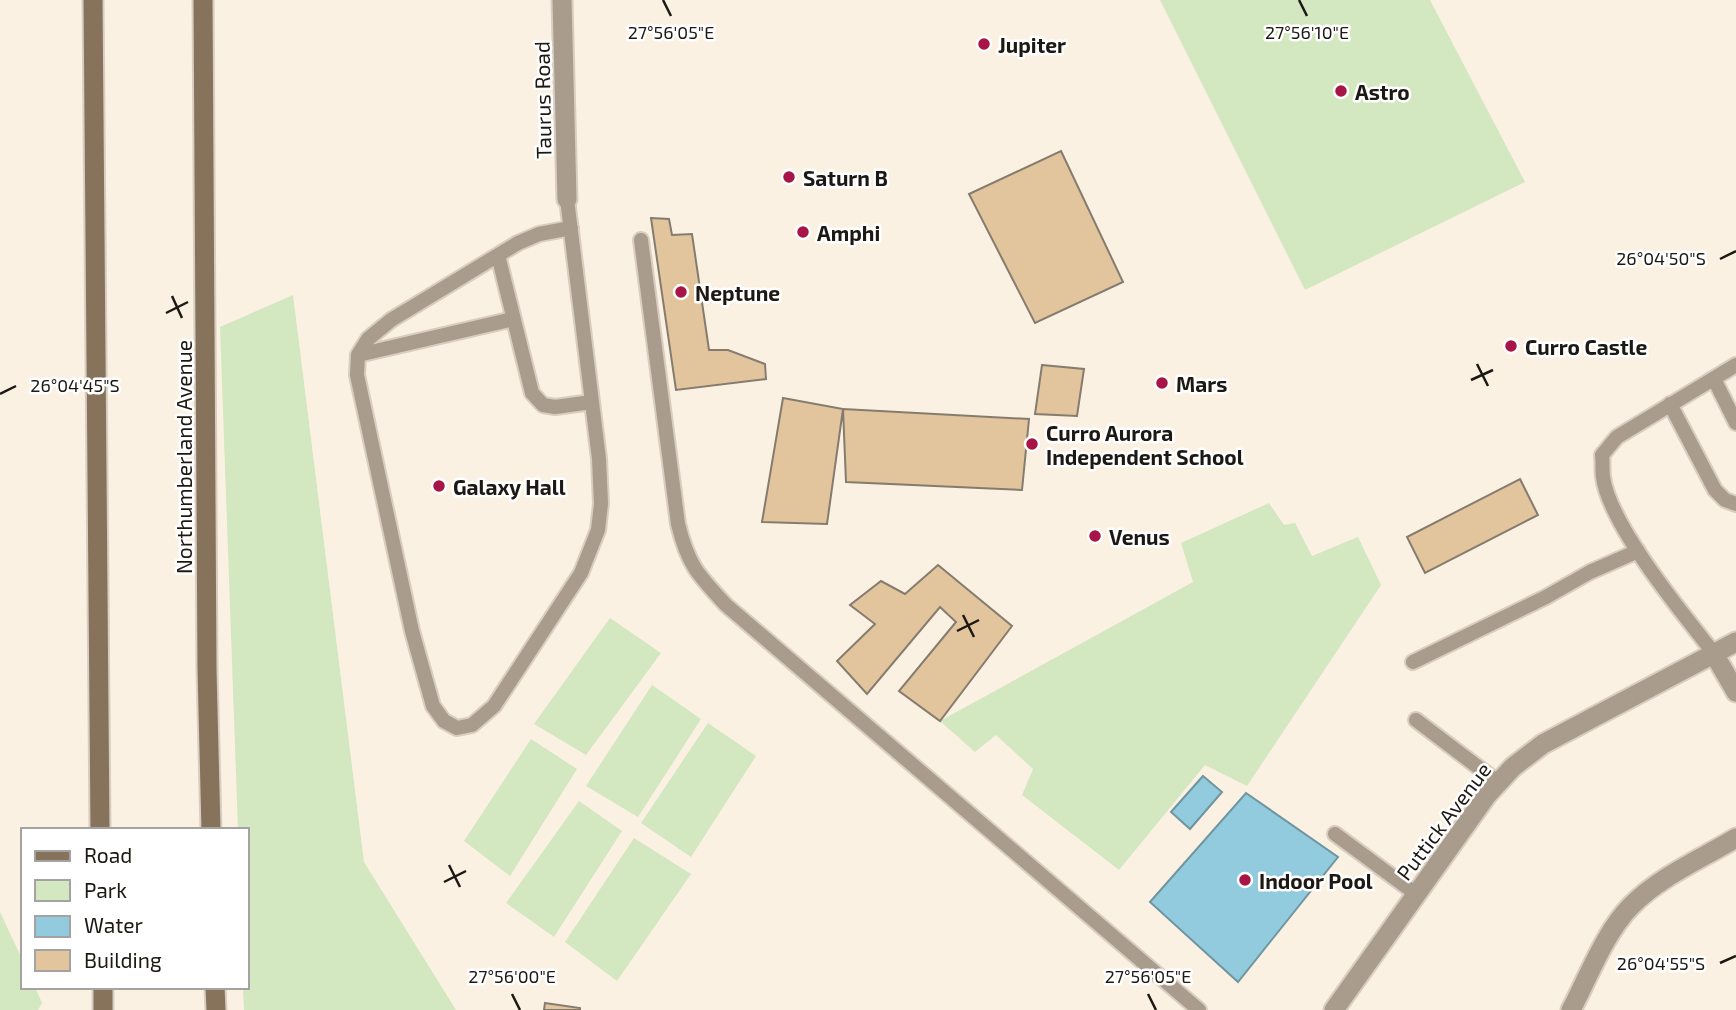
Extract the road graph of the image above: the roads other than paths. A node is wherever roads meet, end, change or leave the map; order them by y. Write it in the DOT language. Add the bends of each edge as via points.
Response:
graph roads {
  1 [pos="93,0"];
  2 [pos="203,0"];
  3 [pos="562,0"];
  4 [pos="568,199"];
  5 [pos="571,228"];
  6 [pos="641,240"];
  7 [pos="498,255"];
  8 [pos="513,319"];
  9 [pos="358,355"];
  10 [pos="1736,365"];
  11 [pos="1714,379"];
  12 [pos="592,402"];
  13 [pos="1670,404"];
  14 [pos="1736,424"];
  15 [pos="1736,504"];
  16 [pos="1638,551"];
  17 [pos="1736,642"];
  18 [pos="1713,652"];
  19 [pos="1413,662"];
  20 [pos="1736,692"];
  21 [pos="1416,720"];
  22 [pos="1499,783"];
  23 [pos="100,828"];
  24 [pos="211,828"];
  25 [pos="1335,834"];
  26 [pos="1736,838"];
  27 [pos="1416,894"];
  28 [pos="103,989"];
  29 [pos="215,989"];
  30 [pos="103,1010"];
  31 [pos="216,1010"];
  32 [pos="1199,1010"];
  33 [pos="1334,1010"];
  34 [pos="1571,1010"];
  1 -- 23 [label="main road"];
  2 -- 24 [label="main road, Northumberland Avenue"];
  3 -- 4 [label="street, Taurus Road"];
  4 -- 5 [label="lane"];
  5 -- 7 [label="lane" via="539,233"];
  5 -- 12 [label="lane"];
  6 -- 32 [label="lane" via="678,524 685,552 698,574 726,605"];
  7 -- 8 [label="lane"];
  7 -- 9 [label="lane" via="391,320 368,339"];
  8 -- 9 [label="lane"];
  8 -- 12 [label="lane" via="532,393 543,405"];
  9 -- 12 [label="lane" via="357,375 412,631 433,706 457,728 472,725 494,706 581,573 598,530 601,504"];
  10 -- 11 [label="lane"];
  11 -- 13 [label="lane"];
  11 -- 14 [label="lane"];
  13 -- 15 [label="lane" via="1715,490"];
  13 -- 16 [label="lane" via="1617,438 1602,455 1608,496"];
  16 -- 18 [label="lane"];
  16 -- 19 [label="lane"];
  17 -- 18 [label="street, Puttick Avenue"];
  18 -- 20 [label="street"];
  18 -- 22 [label="street, Puttick Avenue" via="1543,744"];
  21 -- 22 [label="lane"];
  22 -- 27 [label="street, Puttick Avenue"];
  25 -- 27 [label="lane"];
  26 -- 34 [label="street" via="1656,885 1630,906 1614,927"];
  27 -- 33 [label="street, Puttick Avenue"];
  28 -- 30 [label="main road"];
  29 -- 31 [label="main road"];
}
